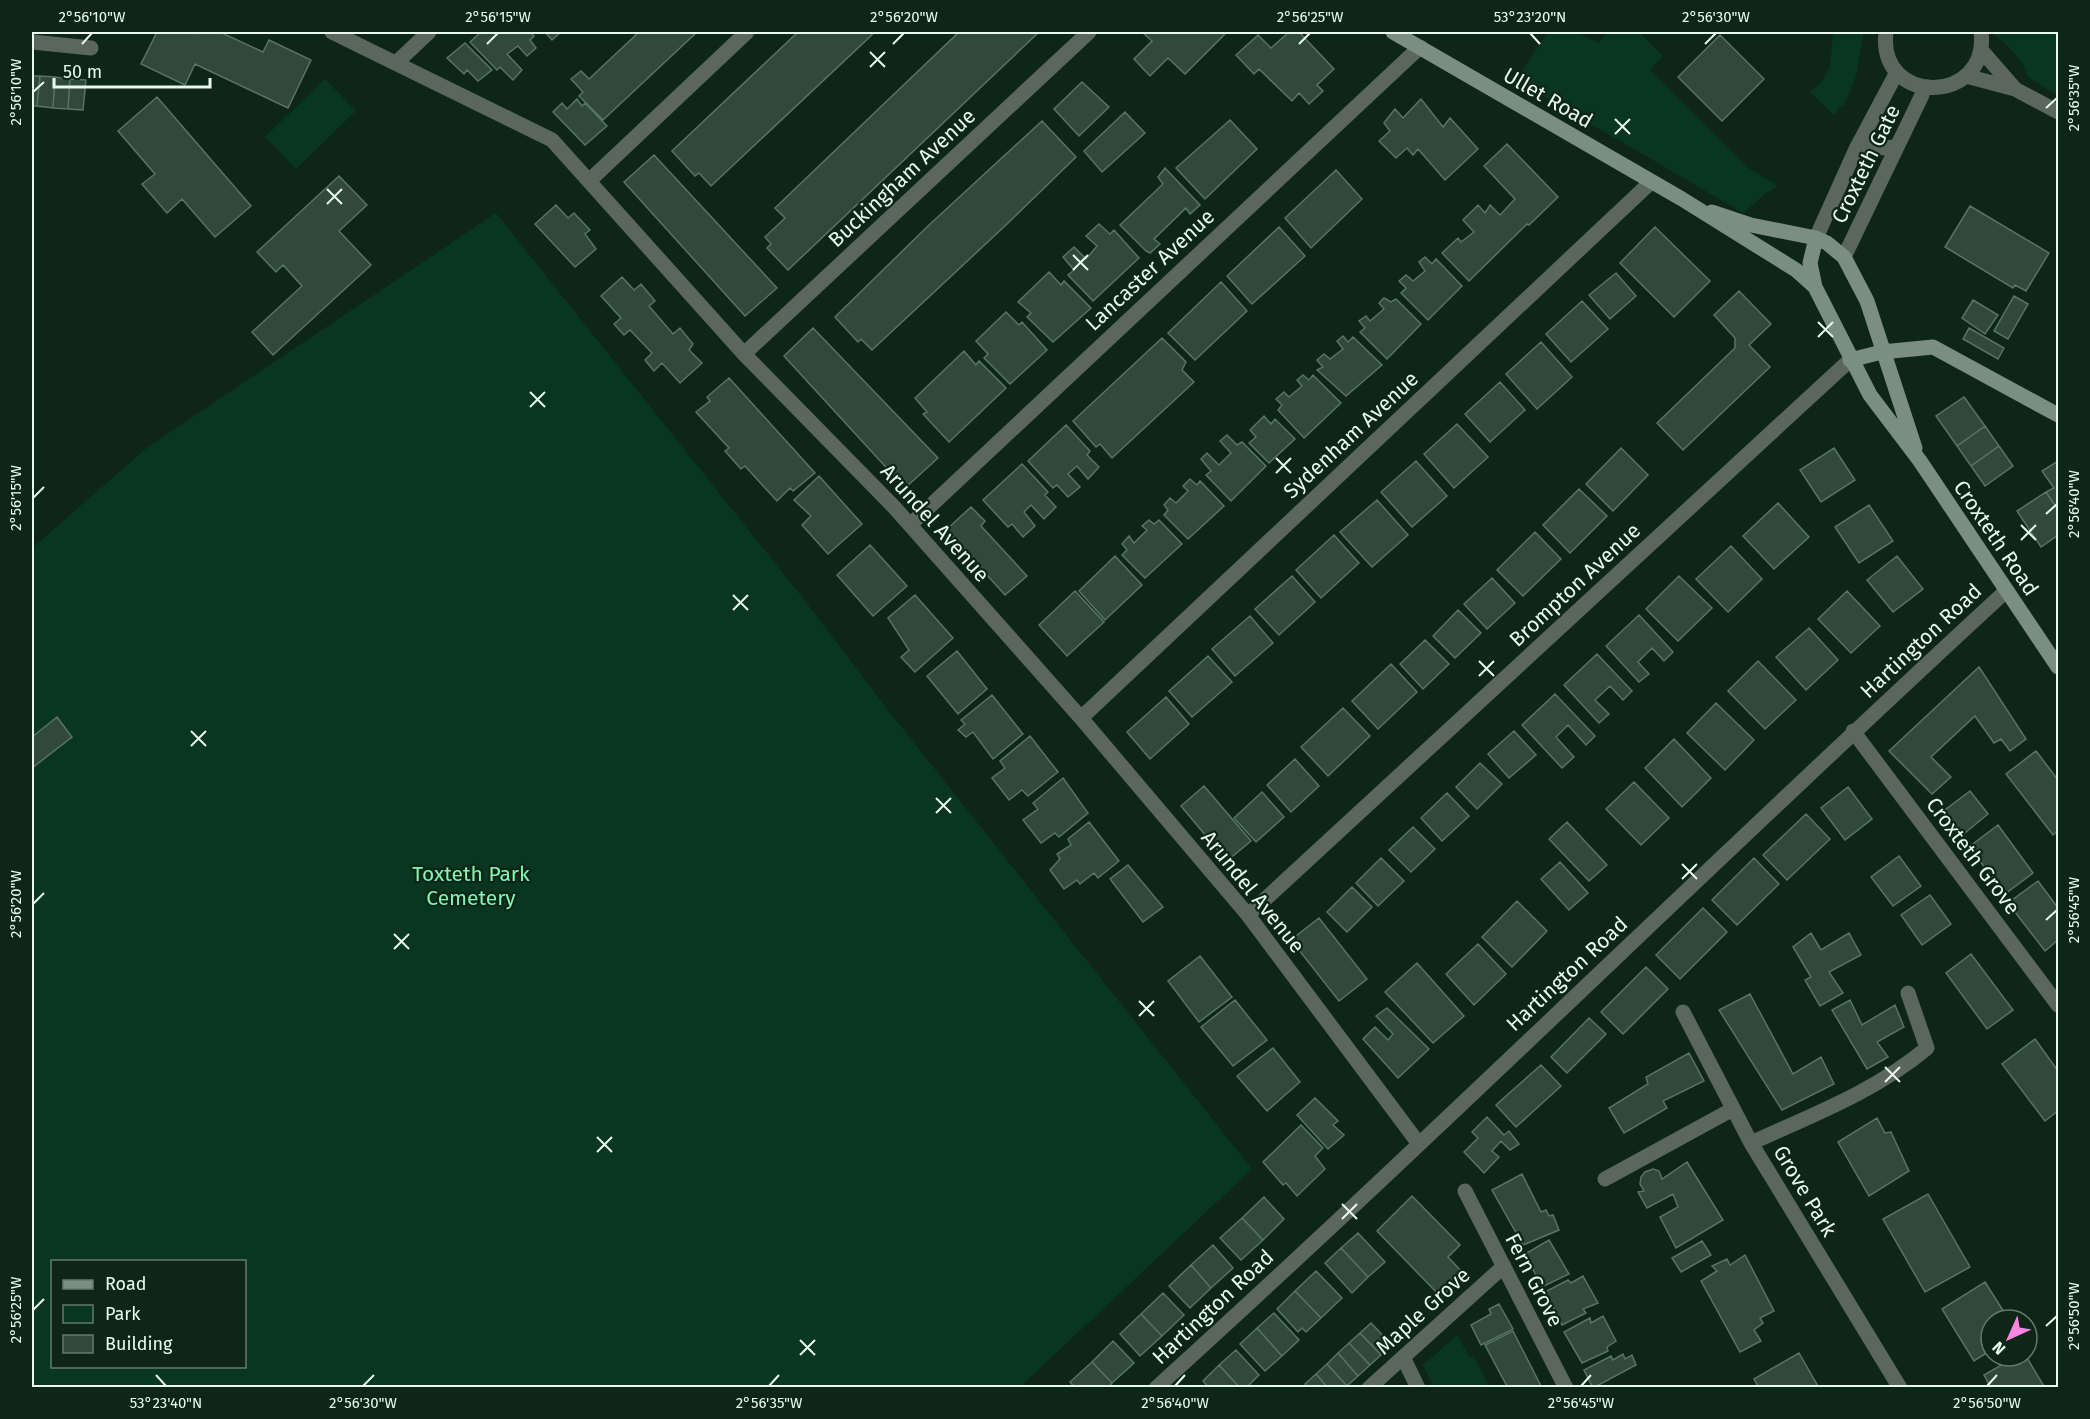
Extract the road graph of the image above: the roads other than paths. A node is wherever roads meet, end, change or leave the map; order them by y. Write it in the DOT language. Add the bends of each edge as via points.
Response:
graph roads {
  1 [pos="332,32"];
  2 [pos="429,32"];
  3 [pos="747,32"];
  4 [pos="1089,32"];
  5 [pos="1393,32"];
  6 [pos="1886,32"];
  7 [pos="1981,32"];
  8 [pos="32,42"];
  9 [pos="1420,47"];
  10 [pos="91,48"];
  11 [pos="1981,50"];
  12 [pos="396,63"];
  13 [pos="1897,72"];
  14 [pos="1966,76"];
  15 [pos="1923,87"];
  16 [pos="2015,89"];
  17 [pos="2058,112"];
  18 [pos="1897,147"];
  19 [pos="1856,149"];
  20 [pos="589,181"];
  21 [pos="1651,182"];
  22 [pos="1682,199"];
  23 [pos="1816,238"];
  24 [pos="1844,257"];
  25 [pos="1796,270"];
  26 [pos="1815,287"];
  27 [pos="1882,352"];
  28 [pos="744,354"];
  29 [pos="1850,360"];
  30 [pos="2058,415"];
  31 [pos="1920,461"];
  32 [pos="910,525"];
  33 [pos="2006,591"];
  34 [pos="2058,666"];
  35 [pos="1081,718"];
  36 [pos="1854,731"];
  37 [pos="1248,915"];
  38 [pos="1908,993"];
  39 [pos="2058,1005"];
  40 [pos="1683,1012"];
  41 [pos="1733,1108"];
  42 [pos="1751,1143"];
  43 [pos="1419,1144"];
  44 [pos="1605,1179"];
  45 [pos="1465,1191"];
  46 [pos="1504,1266"];
  47 [pos="1403,1357"];
  48 [pos="1155,1388"];
  49 [pos="1370,1388"];
  50 [pos="1418,1388"];
  51 [pos="1566,1388"];
  52 [pos="1900,1388"];
  1 -- 12 [label="street, Arundel Avenue"];
  2 -- 12 [label="street"];
  3 -- 20 [label="street"];
  4 -- 28 [label="street, Buckingham Avenue"];
  5 -- 9 [label="main road, Ullet Road"];
  6 -- 13 [label="street" via="1888,58"];
  7 -- 11 [label="street"];
  8 -- 10 [label="street"];
  9 -- 21 [label="main road, Ullet Road"];
  9 -- 32 [label="street, Lancaster Avenue"];
  11 -- 14 [label="street"];
  11 -- 16 [label="street"];
  12 -- 20 [label="street, Arundel Avenue" via="552,140"];
  13 -- 15 [label="street"];
  13 -- 19 [label="street, Croxteth Gate"];
  14 -- 15 [label="street" via="1938,88"];
  14 -- 16 [label="street"];
  15 -- 18 [label="street, Croxteth Gate"];
  16 -- 17 [label="street"];
  18 -- 19 [label="street"];
  18 -- 24 [label="street, Croxteth Gate"];
  19 -- 23 [label="street, Croxteth Gate"];
  20 -- 28 [label="street, Arundel Avenue"];
  21 -- 22 [label="main road, Ullet Road"];
  21 -- 35 [label="street, Sydenham Avenue"];
  22 -- 23 [label="main road, Ullet Road" via="1751,225"];
  22 -- 25 [label="main road, Ullet Road"];
  23 -- 24 [label="main road, Ullet Road"];
  23 -- 26 [label="main road, Croxteth Road" via="1810,263"];
  24 -- 27 [label="main road, Croxteth Road" via="1867,301"];
  25 -- 26 [label="main road, Croxteth Road"];
  26 -- 29 [label="main road, Croxteth Road"];
  27 -- 29 [label="main road"];
  27 -- 30 [label="main road" via="1933,347"];
  27 -- 31 [label="main road, Croxteth Road"];
  28 -- 32 [label="street, Arundel Avenue"];
  29 -- 31 [label="main road, Croxteth Road" via="1870,395"];
  29 -- 37 [label="street, Brompton Avenue"];
  31 -- 33 [label="main road, Croxteth Road"];
  32 -- 35 [label="street, Arundel Avenue"];
  33 -- 34 [label="main road, Croxteth Road"];
  33 -- 36 [label="street, Hartington Road"];
  35 -- 37 [label="street, Arundel Avenue"];
  36 -- 39 [label="street, Croxteth Grove"];
  36 -- 43 [label="street, Hartington Road"];
  37 -- 43 [label="street, Arundel Avenue"];
  38 -- 42 [label="street" via="1927,1048 1875,1085"];
  40 -- 41 [label="street, Grove Park"];
  41 -- 42 [label="street, Grove Park"];
  41 -- 44 [label="street"];
  42 -- 52 [label="street, Grove Park"];
  43 -- 48 [label="street, Hartington Road"];
  45 -- 46 [label="street, Fern Grove"];
  46 -- 47 [label="street, Maple Grove"];
  46 -- 51 [label="street, Fern Grove"];
  47 -- 49 [label="street, Maple Grove"];
  47 -- 50 [label="street"];
}
